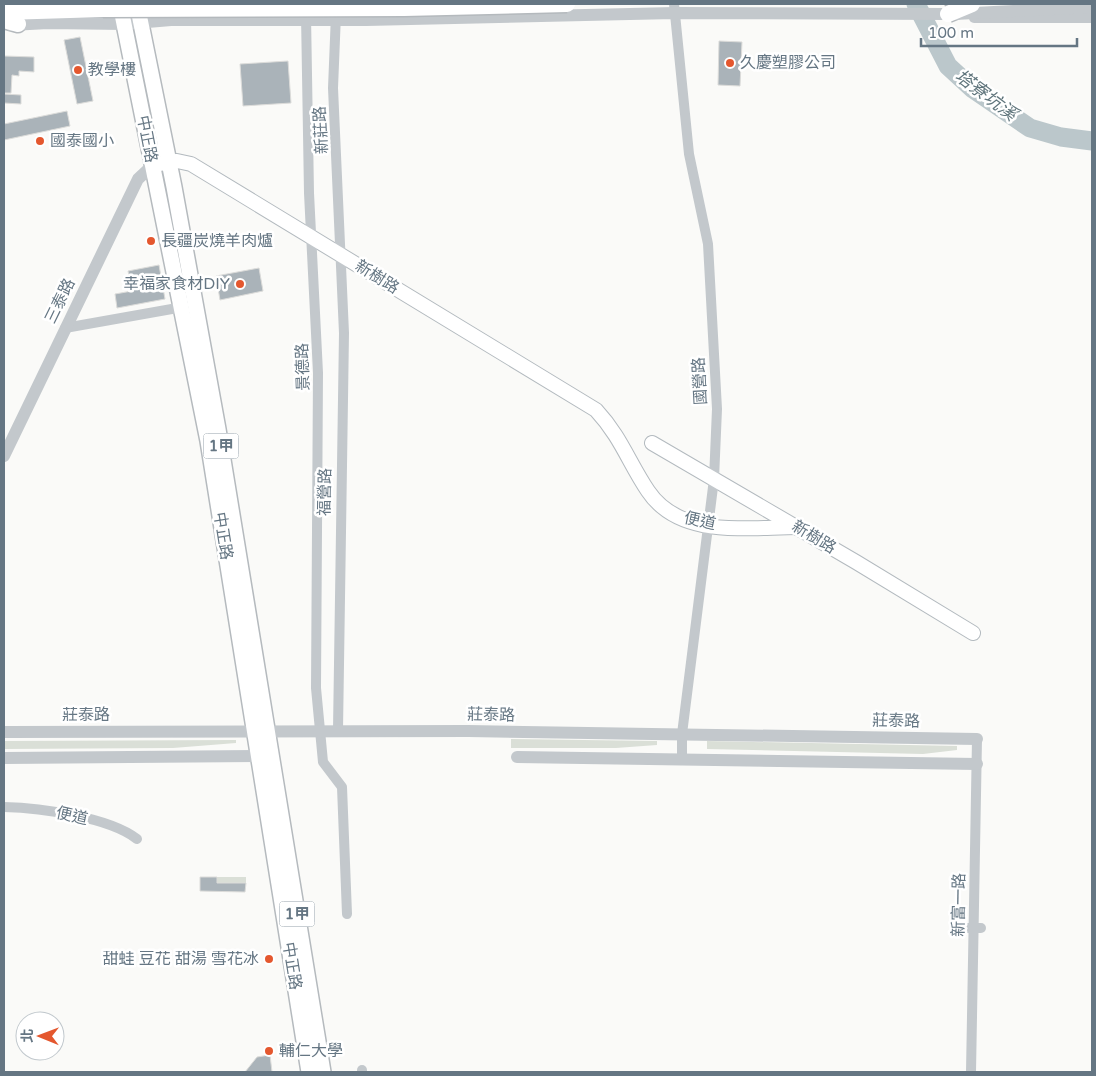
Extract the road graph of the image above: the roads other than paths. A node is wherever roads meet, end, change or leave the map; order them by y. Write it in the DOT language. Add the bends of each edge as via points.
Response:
graph roads {
  1 [pos="120,4"];
  2 [pos="137,4"];
  3 [pos="306,4"];
  4 [pos="338,4"];
  5 [pos="487,4"];
  6 [pos="567,4"];
  7 [pos="972,4"];
  8 [pos="950,7"];
  9 [pos="1092,7"];
  10 [pos="674,9"];
  11 [pos="518,10"];
  12 [pos="4,12"];
  13 [pos="464,18"];
  14 [pos="1092,18"];
  15 [pos="306,19"];
  16 [pos="336,19"];
  17 [pos="8,23"];
  18 [pos="141,23"];
  19 [pos="124,24"];
  20 [pos="168,163"];
  21 [pos="153,165"];
  22 [pos="310,235"];
  23 [pos="341,255"];
  24 [pos="183,307"];
  25 [pos="65,328"];
  26 [pos="596,410"];
  27 [pos="652,443"];
  28 [pos="4,456"];
  29 [pos="714,479"];
  30 [pos="708,526"];
  31 [pos="798,527"];
  32 [pos="973,634"];
  33 [pos="260,730"];
  34 [pos="320,730"];
  35 [pos="338,730"];
  36 [pos="4,732"];
  37 [pos="682,734"];
  38 [pos="978,739"];
  39 [pos="257,756"];
  40 [pos="273,756"];
  41 [pos="518,757"];
  42 [pos="4,758"];
  43 [pos="682,758"];
  44 [pos="977,764"];
  45 [pos="4,807"];
  46 [pos="137,839"];
  47 [pos="346,914"];
  48 [pos="309,1072"];
  49 [pos="323,1072"];
  50 [pos="971,1072"];
  1 -- 19 [label="main road, 中正路 / 1甲"];
  2 -- 18 [label="main road, 中正路 / 1甲"];
  3 -- 15 [label="street, 景德路"];
  4 -- 16 [label="street, 新莊路"];
  5 -- 13 [label="street" via="478,14"];
  6 -- 12 [label="highway, bridge"];
  7 -- 8 [label="highway, bridge"];
  8 -- 9 [label="street, bridge"];
  8 -- 10 [label="street" via="698,13"];
  8 -- 14 [label="street" via="958,8 965,16 975,19"];
  10 -- 11 [label="street"];
  10 -- 29 [label="street, 國營路" via="689,154 708,244 717,409"];
  11 -- 13 [label="street"];
  13 -- 16 [label="street"];
  15 -- 16 [label="street"];
  15 -- 18 [label="street"];
  15 -- 22 [label="street, 景德路"];
  16 -- 23 [label="street, 新莊路" via="333,88"];
  17 -- 19 [label="street"];
  18 -- 19 [label="street"];
  18 -- 20 [label="main road, 中正路 / 1甲"];
  19 -- 21 [label="main road, 中正路 / 1甲"];
  20 -- 21 [label="main road, 新樹路"];
  20 -- 22 [label="main road, 新樹路" via="191,164"];
  20 -- 33 [label="main road, 中正路 / 1甲" via="219,436"];
  21 -- 24 [label="main road, 中正路 / 1甲"];
  21 -- 25 [label="street, 三泰路" via="138,179"];
  22 -- 23 [label="main road, 新樹路"];
  22 -- 34 [label="street, 景德路" via="318,373 316,662"];
  23 -- 26 [label="main road, 新樹路"];
  23 -- 35 [label="street, 福營路" via="344,333"];
  24 -- 25 [label="street"];
  24 -- 33 [label="main road, 中正路 / 1甲"];
  25 -- 28 [label="street, 三泰路"];
  26 -- 30 [label="main road, 便道" via="619,438 647,490 659,504 686,521"];
  27 -- 29 [label="main road, 新樹路"];
  29 -- 30 [label="street, 國營路"];
  29 -- 31 [label="main road, 新樹路"];
  30 -- 31 [label="main road, 便道"];
  30 -- 37 [label="street, 國營路"];
  31 -- 32 [label="main road, 新樹路"];
  33 -- 34 [label="street, 莊泰路"];
  33 -- 36 [label="street, 莊泰路"];
  33 -- 39 [label="main road, 中正路 / 1甲"];
  33 -- 40 [label="main road, 中正路 / 1甲"];
  34 -- 35 [label="street, 莊泰路"];
  34 -- 47 [label="street" via="324,762 342,787"];
  35 -- 37 [label="street, 莊泰路"];
  37 -- 38 [label="street, 莊泰路"];
  37 -- 43 [label="street, 國營路"];
  38 -- 44 [label="street, 新富一路"];
  39 -- 40 [label="street"];
  39 -- 42 [label="street"];
  39 -- 48 [label="main road, 中正路 / 1甲"];
  40 -- 49 [label="main road, 中正路 / 1甲"];
  41 -- 43 [label="street"];
  43 -- 44 [label="street"];
  44 -- 50 [label="street, 新富一路"];
  45 -- 46 [label="street, 便道" via="68,814 126,830"];
}
